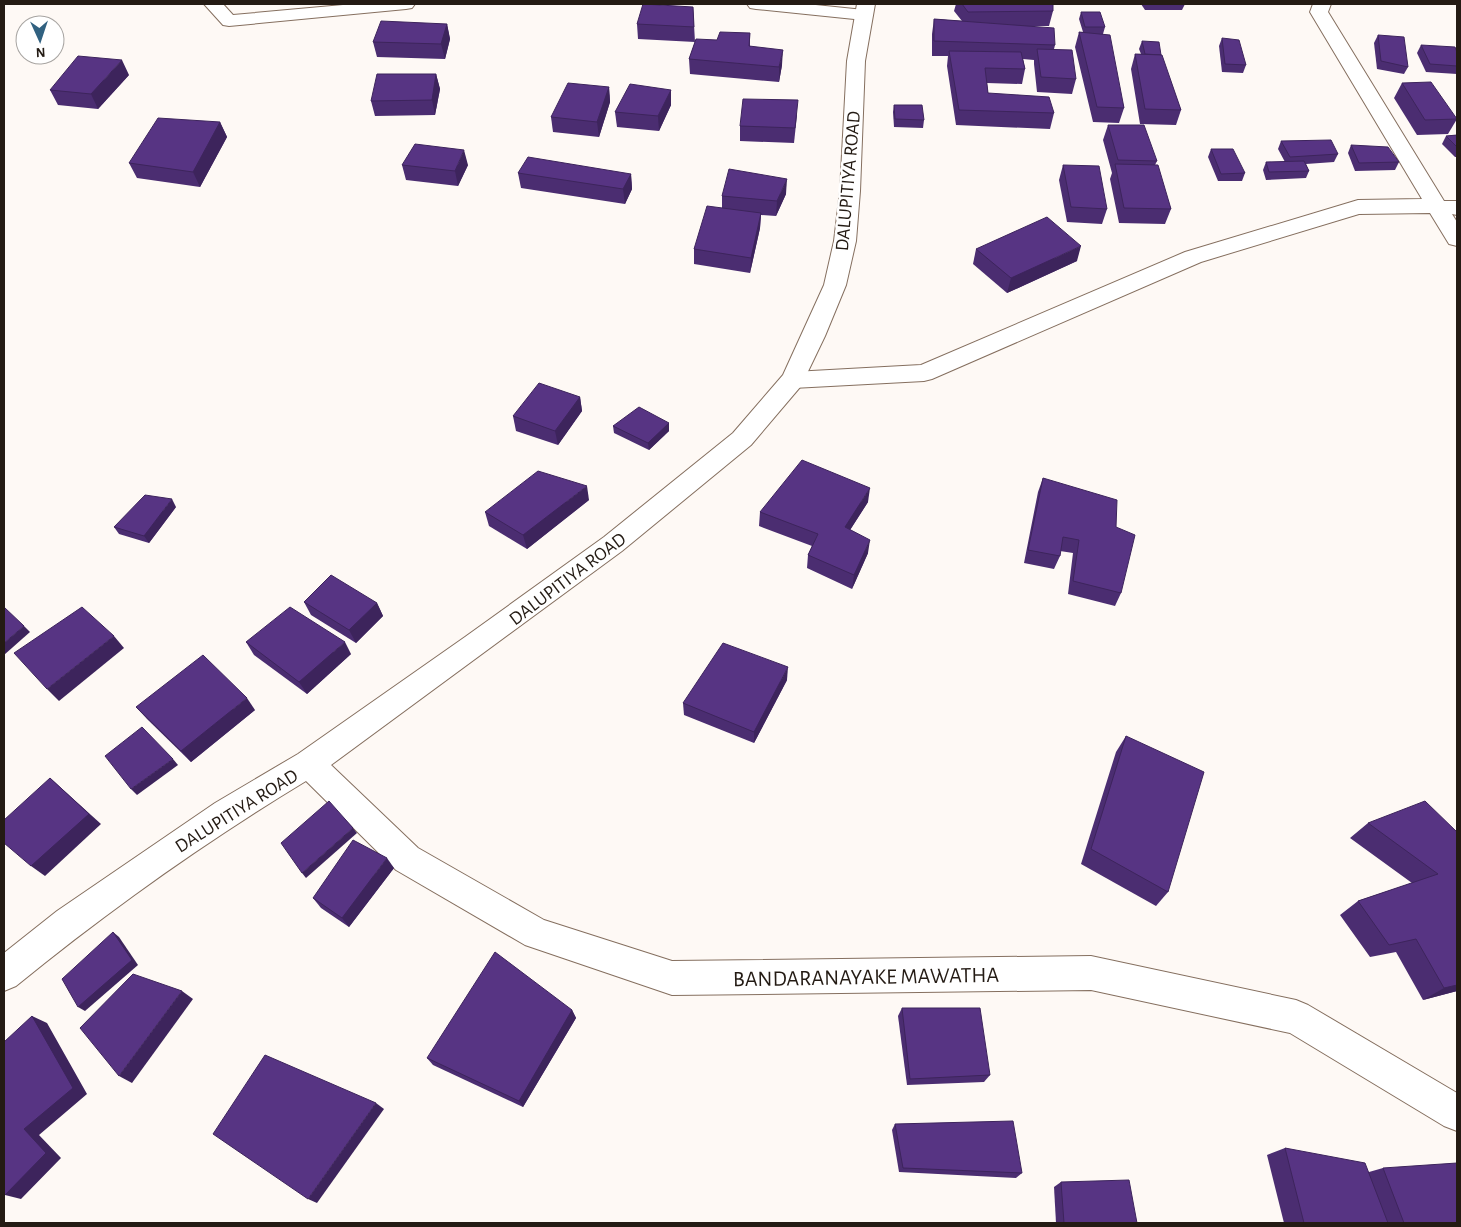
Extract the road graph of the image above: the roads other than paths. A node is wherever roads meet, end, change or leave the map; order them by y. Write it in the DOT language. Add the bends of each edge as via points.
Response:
graph roads {
  1 [pos="212,4"];
  2 [pos="406,4"];
  3 [pos="756,4"];
  4 [pos="1322,4"];
  5 [pos="865,10"];
  6 [pos="1447,207"];
  7 [pos="1457,239"];
  8 [pos="793,380"];
  9 [pos="309,764"];
  10 [pos="4,974"];
  11 [pos="1457,1113"];
  1 -- 2 [label="street" via="229,21"];
  3 -- 5 [label="street"];
  4 -- 6 [label="street" via="1319,12"];
  5 -- 8 [label="street, DALUPITIYA ROAD" via="856,61 845,241 835,285"];
  6 -- 7 [label="street"];
  6 -- 8 [label="street" via="1358,207 1193,257 924,373"];
  8 -- 9 [label="street, DALUPITIYA ROAD" via="742,439 613,544"];
  9 -- 10 [label="street, DALUPITIYA ROAD" via="226,813 69,922"];
  9 -- 11 [label="street, BANDARANAYAKE MAWATHA" via="407,859 537,934 672,978 1091,973 1296,1017"];
}
